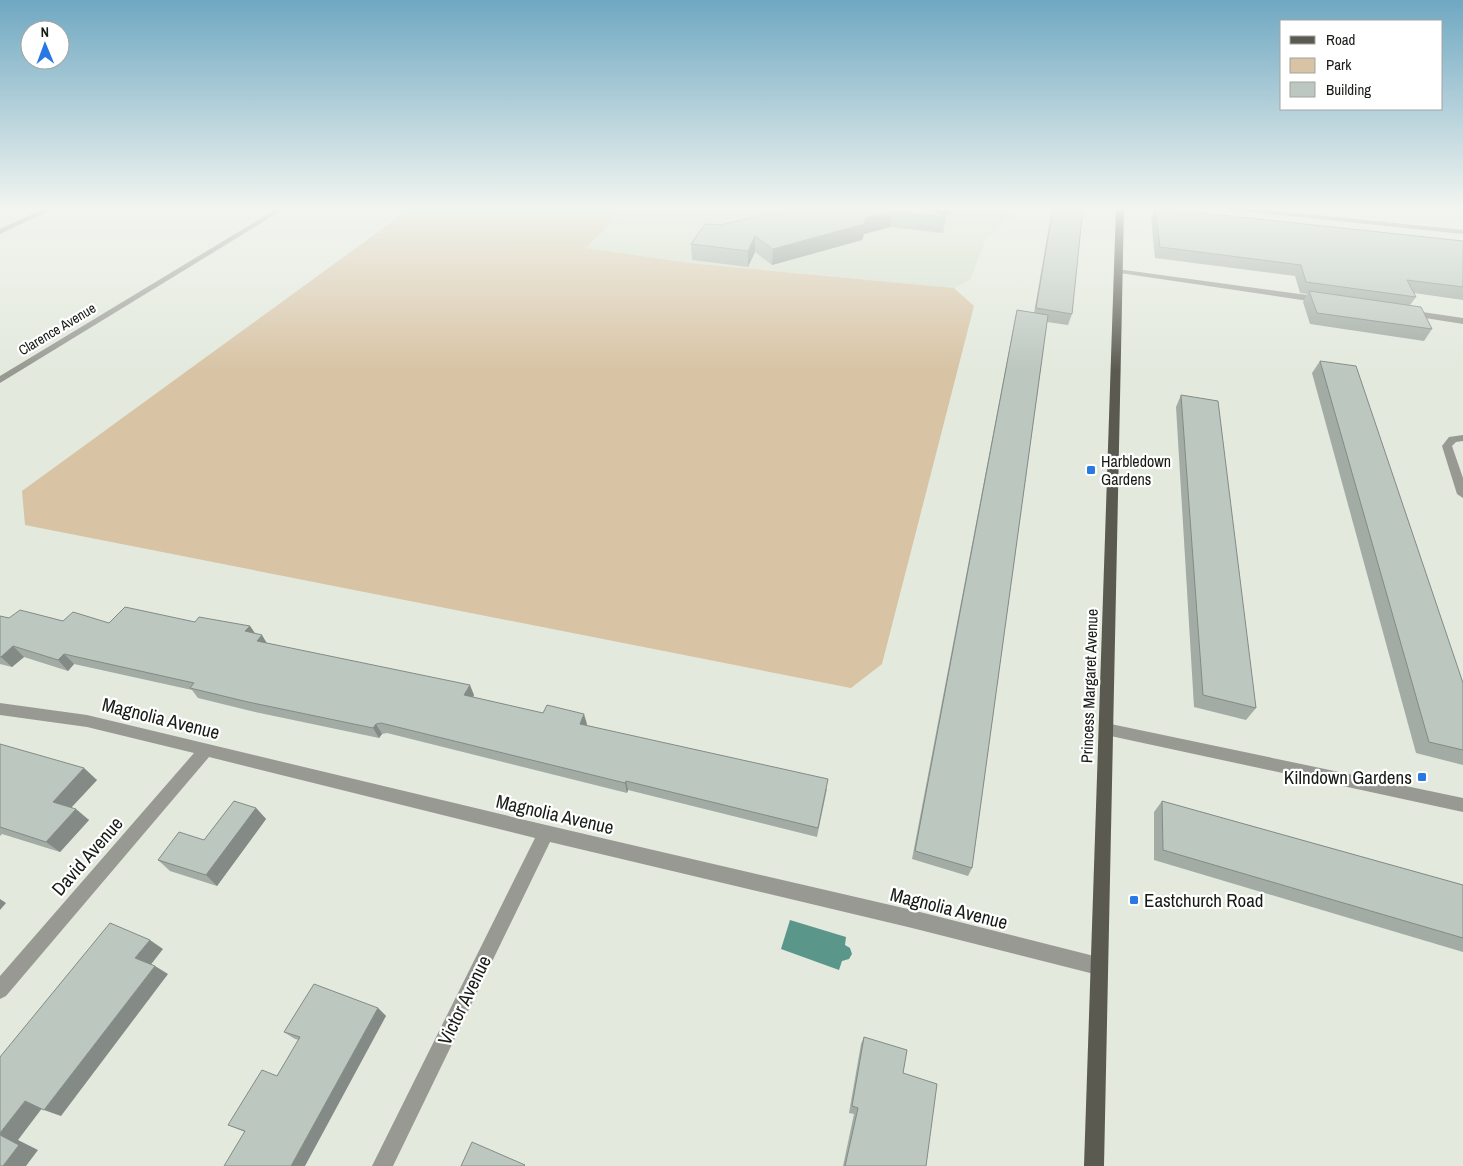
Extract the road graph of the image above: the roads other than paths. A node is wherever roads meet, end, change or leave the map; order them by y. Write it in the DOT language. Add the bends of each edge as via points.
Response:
graph roads {
  1 [pos="193,262"];
  2 [pos="1120,262"];
  3 [pos="1120,271"];
  4 [pos="1334,301"];
  5 [pos="1401,311"];
  6 [pos="1463,320"];
  7 [pos="0,380"];
  8 [pos="1463,438"];
  9 [pos="1463,494"];
  10 [pos="0,709"];
  11 [pos="1106,729"];
  12 [pos="206,750"];
  13 [pos="1463,805"];
  14 [pos="546,833"];
  15 [pos="1098,966"];
  16 [pos="0,990"];
  17 [pos="382,1166"];
  18 [pos="1094,1166"];
  1 -- 7 [label="street, Clarence Avenue"];
  2 -- 3 [label="main road, Princess Margaret Avenue"];
  3 -- 4 [label="street"];
  3 -- 11 [label="main road, Princess Margaret Avenue"];
  5 -- 6 [label="street"];
  8 -- 9 [label="street" via="1453,439 1447,446"];
  10 -- 12 [label="street, Magnolia Avenue" via="87,721"];
  11 -- 13 [label="street"];
  11 -- 15 [label="main road, Princess Margaret Avenue"];
  12 -- 14 [label="street, Magnolia Avenue"];
  12 -- 16 [label="street, David Avenue"];
  14 -- 15 [label="street, Magnolia Avenue"];
  14 -- 17 [label="street, Victor Avenue"];
  15 -- 18 [label="main road, Princess Margaret Avenue"];
}
